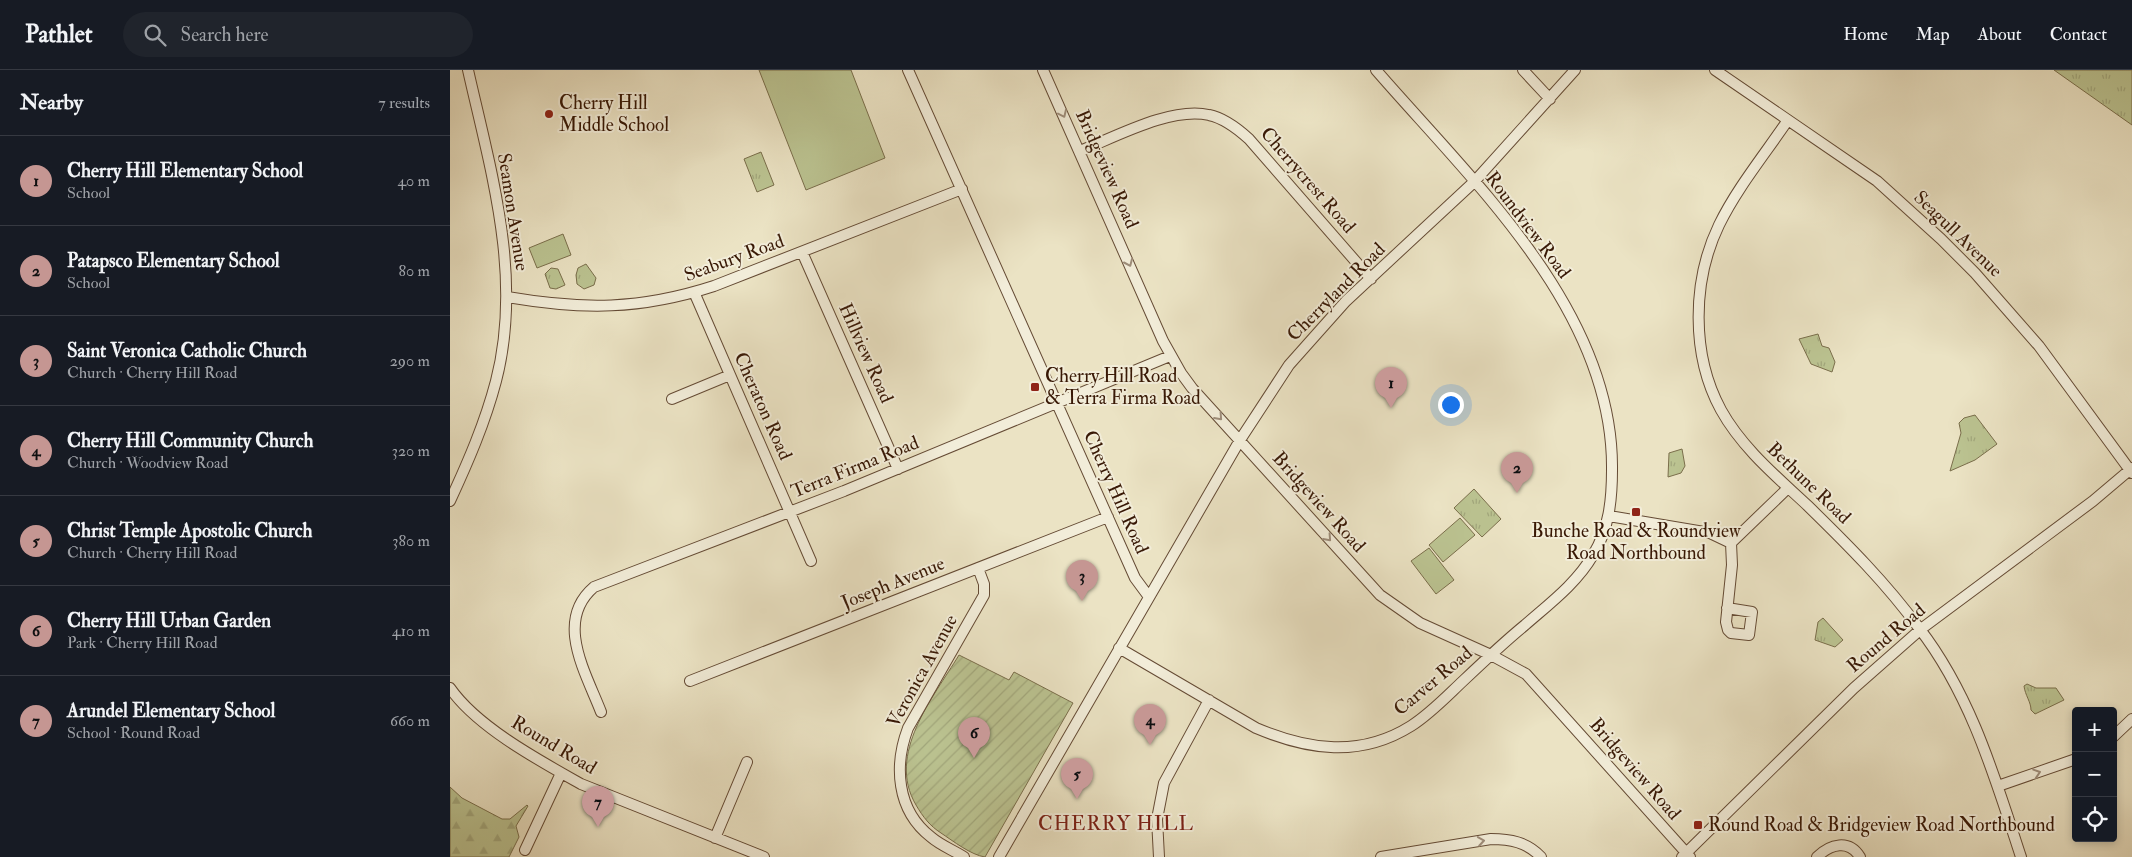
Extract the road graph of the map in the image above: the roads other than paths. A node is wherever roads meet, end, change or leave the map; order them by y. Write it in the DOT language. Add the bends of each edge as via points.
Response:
graph roads {
  1 [pos="468,70"];
  2 [pos="908,70"];
  3 [pos="1043,70"];
  4 [pos="1376,70"];
  5 [pos="1523,70"];
  6 [pos="1575,70"];
  7 [pos="1715,70"];
  8 [pos="1550,99"];
  9 [pos="1788,120"];
  10 [pos="1080,151"];
  11 [pos="1474,182"];
  12 [pos="962,189"];
  13 [pos="802,252"];
  14 [pos="1371,279"];
  15 [pos="694,292"];
  16 [pos="507,297"];
  17 [pos="1170,356"];
  18 [pos="730,374"];
  19 [pos="672,399"];
  20 [pos="1057,402"];
  21 [pos="1240,440"];
  22 [pos="898,469"];
  23 [pos="2131,470"];
  24 [pos="1788,488"];
  25 [pos="450,501"];
  26 [pos="789,512"];
  27 [pos="1609,516"];
  28 [pos="1108,517"];
  29 [pos="1731,543"];
  30 [pos="811,561"];
  31 [pos="978,568"];
  32 [pos="1149,597"];
  33 [pos="1727,608"];
  34 [pos="1921,629"];
  35 [pos="1118,648"];
  36 [pos="1491,654"];
  37 [pos="690,681"];
  38 [pos="450,688"];
  39 [pos="1209,700"];
  40 [pos="601,712"];
  41 [pos="2132,719"];
  42 [pos="2117,733"];
  43 [pos="2072,760"];
  44 [pos="747,762"];
  45 [pos="561,773"];
  46 [pos="1998,786"];
  47 [pos="715,838"];
  48 [pos="525,850"];
  49 [pos="1686,856"];
  50 [pos="764,857"];
  51 [pos="964,857"];
  52 [pos="999,857"];
  53 [pos="1159,857"];
  54 [pos="1381,857"];
  55 [pos="1541,857"];
  56 [pos="1817,857"];
  57 [pos="1860,857"];
  58 [pos="2021,857"];
  1 -- 16 [label="street, Seamon Avenue" via="498,205"];
  2 -- 12 [label="street, Cherry Hill Road"];
  3 -- 10 [label="street, Bridgeview Road, one-way"];
  4 -- 11 [label="street, Roundview Road"];
  5 -- 8 [label="street"];
  6 -- 8 [label="street, Cherryland Road"];
  7 -- 9 [label="street, Seagull Avenue"];
  8 -- 11 [label="street, Cherryland Road"];
  9 -- 23 [label="street, Seagull Avenue" via="1877,181 1975,273 2039,346"];
  9 -- 24 [label="street, Bethune Road" via="1719,226 1703,272 1699,320 1704,366 1721,411 1749,449"];
  10 -- 14 [label="street, Cherrycrest Road" via="1159,120 1190,114 1209,115 1238,129 1249,139"];
  10 -- 17 [label="street, Bridgeview Road, one-way"];
  11 -- 14 [label="street, Cherryland Road"];
  11 -- 27 [label="street, Roundview Road" via="1549,277 1594,363 1612,448"];
  12 -- 13 [label="street, Seabury Road"];
  12 -- 20 [label="street, Cherry Hill Road"];
  13 -- 15 [label="street, Seabury Road"];
  13 -- 22 [label="street, Hillview Road"];
  14 -- 21 [label="street, Cherryland Road" via="1308,341"];
  15 -- 16 [label="street, Seabury Road" via="654,302 604,306 561,306"];
  15 -- 18 [label="street, Cheraton Road"];
  16 -- 25 [label="street, Seamon Avenue" via="497,380 478,440"];
  17 -- 20 [label="street, Terra Firma Road"];
  17 -- 21 [label="street, Bridgeview Road, one-way" via="1192,388"];
  18 -- 19 [label="street"];
  18 -- 26 [label="street, Cheraton Road"];
  20 -- 22 [label="street, Terra Firma Road"];
  20 -- 28 [label="street, Cherry Hill Road"];
  21 -- 32 [label="street, Cherryland Road"];
  21 -- 36 [label="street, Bridgeview Road, one-way" via="1380,595 1420,623"];
  22 -- 26 [label="street, Terra Firma Road"];
  23 -- 34 [label="street, Round Road"];
  24 -- 29 [label="street"];
  24 -- 34 [label="street, Bethune Road" via="1876,574"];
  26 -- 30 [label="street, Cheraton Road"];
  26 -- 40 [label="street, Terra Firma Road" via="602,582 584,595 573,626 576,644"];
  27 -- 29 [label="street" via="1710,533"];
  27 -- 36 [label="street, Carver Road" via="1593,556 1580,573 1562,593"];
  28 -- 31 [label="street, Joseph Avenue"];
  28 -- 32 [label="street, Cherry Hill Road" via="1135,578"];
  29 -- 33 [label="street"];
  31 -- 37 [label="street, Joseph Avenue"];
  31 -- 51 [label="street, Veronica Avenue" via="984,595 908,728 899,767 902,793 912,818 931,837"];
  32 -- 35 [label="street"];
  34 -- 46 [label="street, Bethune Road" via="1966,708"];
  34 -- 49 [label="street, Round Road" via="1854,688"];
  35 -- 39 [label="street, Carver Road"];
  35 -- 52 [label="street"];
  36 -- 39 [label="street, Carver Road" via="1412,726 1375,742 1349,747 1302,745 1279,738"];
  36 -- 49 [label="street, Bridgeview Road" via="1526,674 1542,690"];
  38 -- 45 [label="street, Round Road" via="480,720"];
  39 -- 53 [label="street" via="1164,782 1157,819"];
  41 -- 42 [label="street"];
  46 -- 43 [label="street, one-way"];
  44 -- 47 [label="street"];
  45 -- 47 [label="street, Round Road"];
  45 -- 48 [label="street"];
  46 -- 58 [label="street, Bethune Road"];
  47 -- 50 [label="street, Round Road"];
  54 -- 55 [label="street, one-way" via="1491,839 1517,841"];
  56 -- 57 [label="street" via="1838,845 1852,848"];
}
